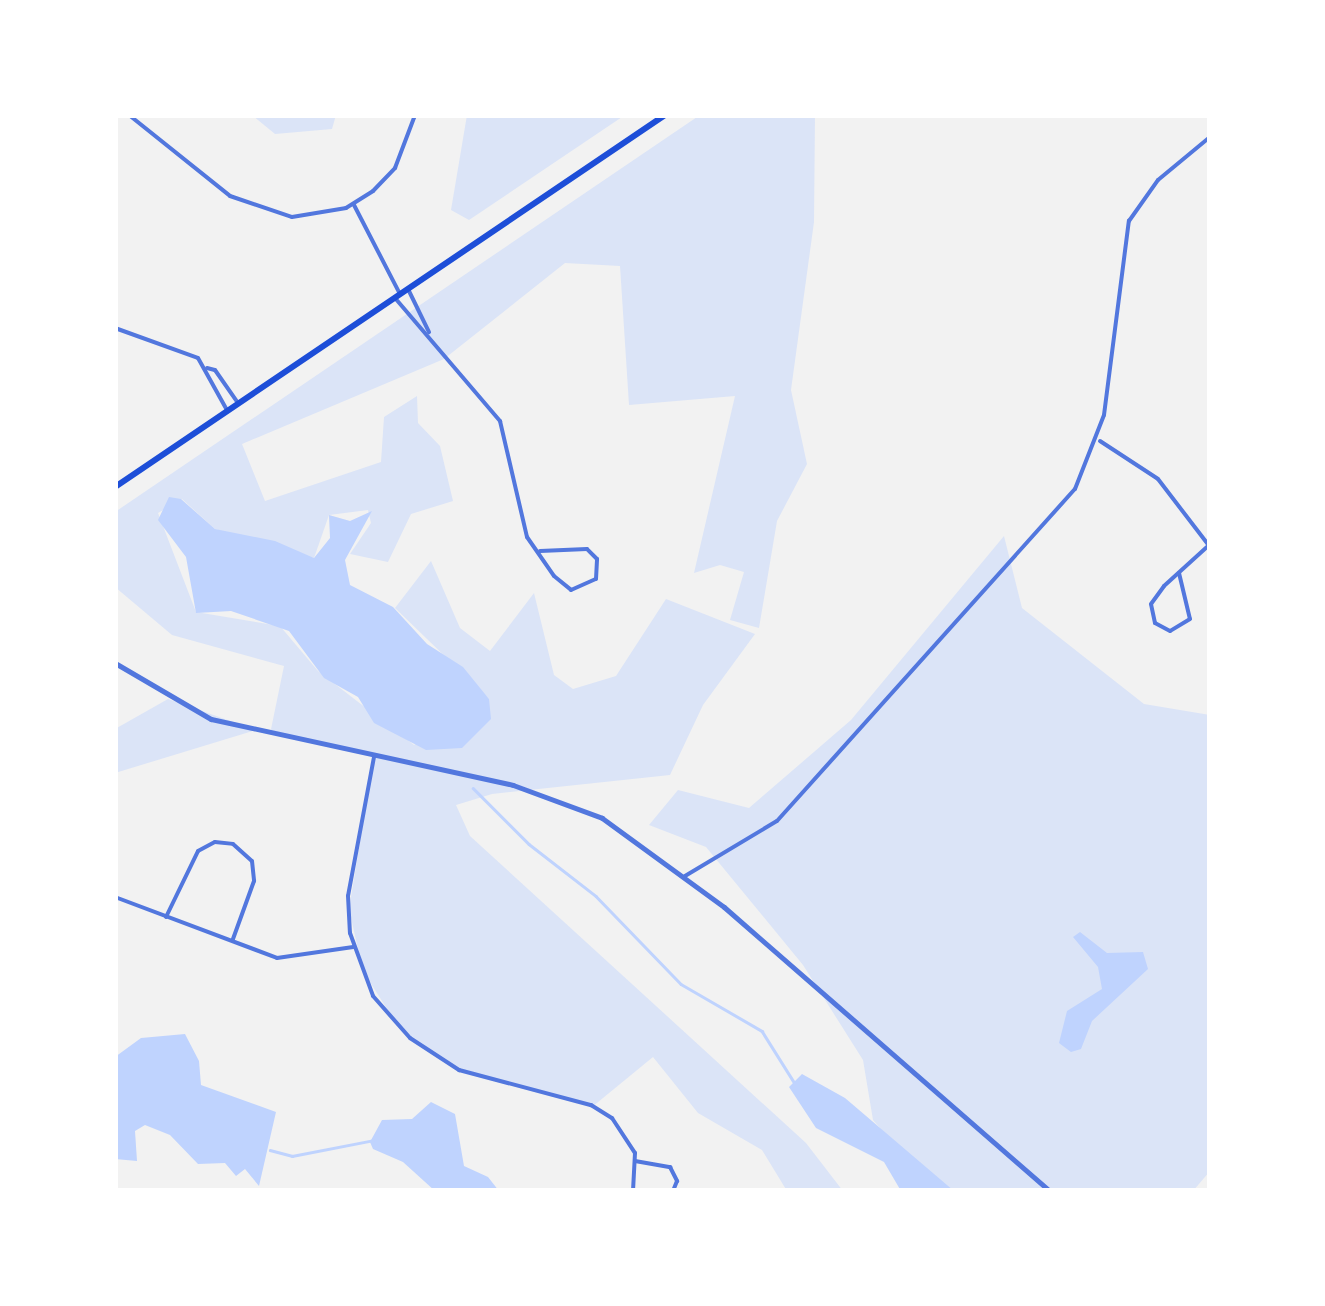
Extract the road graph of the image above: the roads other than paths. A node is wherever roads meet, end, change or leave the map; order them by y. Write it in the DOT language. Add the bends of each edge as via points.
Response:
graph roads {
  1 [pos="128,115"];
  2 [pos="415,115"];
  3 [pos="664,115"];
  4 [pos="1210,137"];
  5 [pos="354,204"];
  6 [pos="408,289"];
  7 [pos="397,296"];
  8 [pos="115,328"];
  9 [pos="428,332"];
  10 [pos="207,368"];
  11 [pos="238,403"];
  12 [pos="227,410"];
  13 [pos="1098,440"];
  14 [pos="115,488"];
  15 [pos="1210,546"];
  16 [pos="540,552"];
  17 [pos="1179,573"];
  18 [pos="115,662"];
  19 [pos="374,757"];
  20 [pos="685,876"];
  21 [pos="115,896"];
  22 [pos="166,918"];
  23 [pos="232,942"];
  24 [pos="353,947"];
  25 [pos="635,1162"];
  26 [pos="633,1191"];
  27 [pos="673,1191"];
  28 [pos="1050,1191"];
  1 -- 5 [label="street" via="230,196 260,211 292,217"];
  2 -- 5 [label="street" via="395,168"];
  3 -- 6 [label="main road"];
  4 -- 13 [label="street" via="1158,180 1130,221"];
  5 -- 7 [label="street"];
  6 -- 7 [label="main road"];
  6 -- 9 [label="street"];
  7 -- 9 [label="street"];
  7 -- 11 [label="main road"];
  8 -- 10 [label="street" via="180,348"];
  9 -- 16 [label="street" via="500,421 520,484 524,527"];
  10 -- 11 [label="street"];
  10 -- 12 [label="street"];
  11 -- 12 [label="main road"];
  12 -- 14 [label="main road"];
  13 -- 15 [label="street" via="1158,479"];
  13 -- 20 [label="street" via="1082,479 1052,519 777,822"];
  15 -- 17 [label="street"];
  16 -- 16 [label="street" via="587,548 597,559 596,578 571,590"];
  17 -- 17 [label="street" via="1151,604 1155,622 1170,631 1190,618"];
  18 -- 19 [label="street" via="210,719"];
  19 -- 20 [label="street" via="558,798 618,828"];
  19 -- 24 [label="street" via="348,896"];
  20 -- 28 [label="street"];
  21 -- 22 [label="street"];
  22 -- 23 [label="street"];
  22 -- 23 [label="street" via="198,851 215,842 233,844 252,860 254,882"];
  23 -- 24 [label="street" via="277,958"];
  24 -- 25 [label="street" via="373,996 410,1038 459,1070 591,1105 622,1129"];
  25 -- 26 [label="street"];
  25 -- 27 [label="street" via="670,1167 677,1180"];
}
